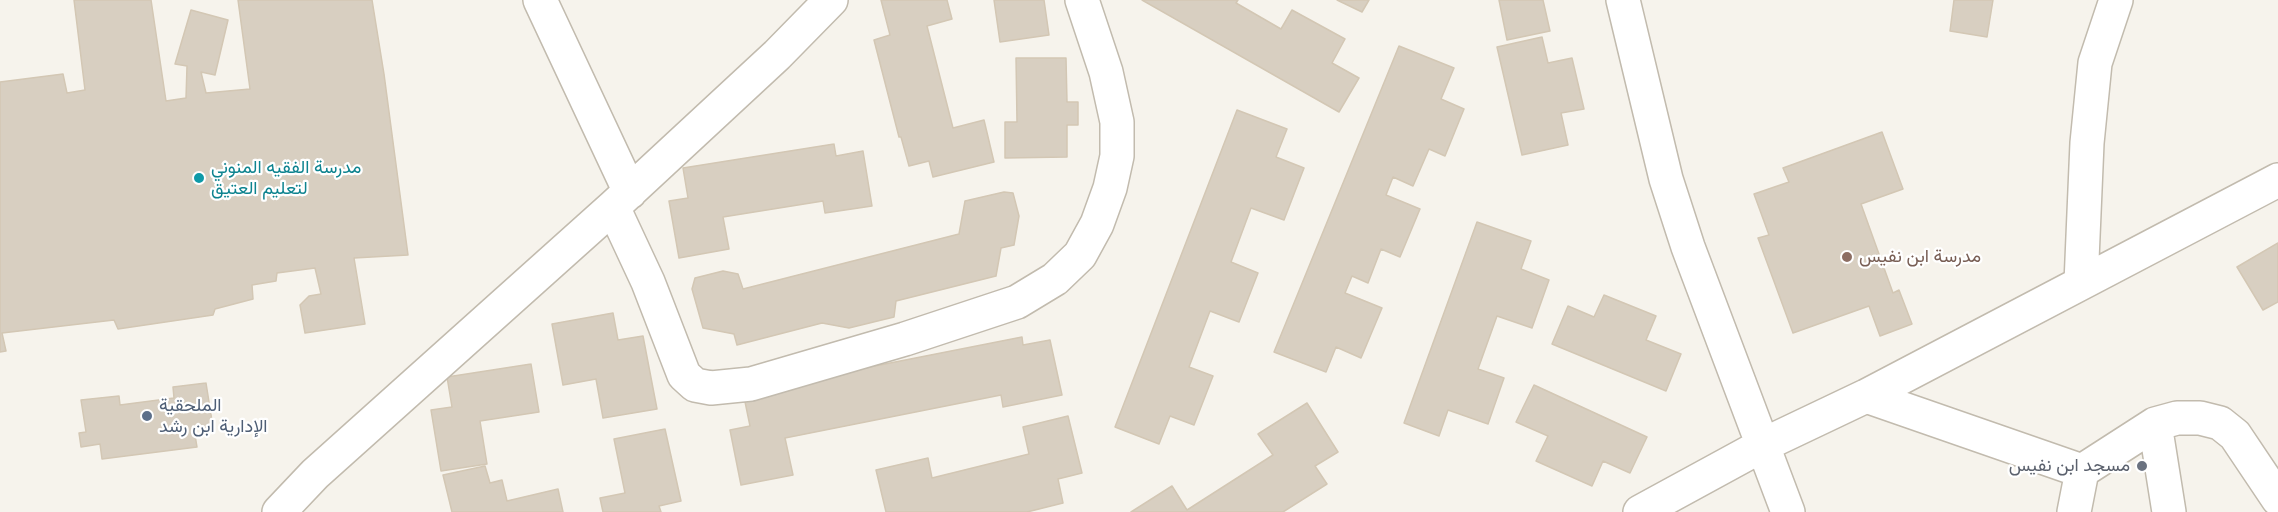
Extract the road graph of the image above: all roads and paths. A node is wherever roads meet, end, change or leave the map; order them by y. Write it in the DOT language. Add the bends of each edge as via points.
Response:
graph roads {
  1 [pos="540,0"];
  2 [pos="831,0"];
  3 [pos="1082,0"];
  4 [pos="1623,0"];
  5 [pos="2116,0"];
  6 [pos="2278,180"];
  7 [pos="621,199"];
  8 [pos="2081,283"];
  9 [pos="1866,396"];
  10 [pos="2155,424"];
  11 [pos="1763,445"];
  12 [pos="2082,471"];
  13 [pos="2278,499"];
  14 [pos="279,512"];
  15 [pos="1640,512"];
  16 [pos="1788,512"];
  17 [pos="2074,512"];
  18 [pos="2169,512"];
  1 -- 7 [label="street"];
  2 -- 7 [label="street"];
  3 -- 7 [label="street" via="1106,72 1117,122 1113,177 1097,224 1080,255 1055,279 1017,302 751,384 695,385 684,375"];
  4 -- 11 [label="street" via="1666,179 1716,325"];
  5 -- 8 [label="street" via="2095,63"];
  6 -- 8 [label="street"];
  7 -- 14 [label="street" via="315,474"];
  8 -- 9 [label="street"];
  9 -- 11 [label="street"];
  9 -- 12 [label="street"];
  10 -- 12 [label="street"];
  10 -- 13 [label="street" via="2177,418 2220,423 2235,435"];
  10 -- 18 [label="street"];
  11 -- 15 [label="street"];
  11 -- 16 [label="street"];
  12 -- 17 [label="street"];
}
